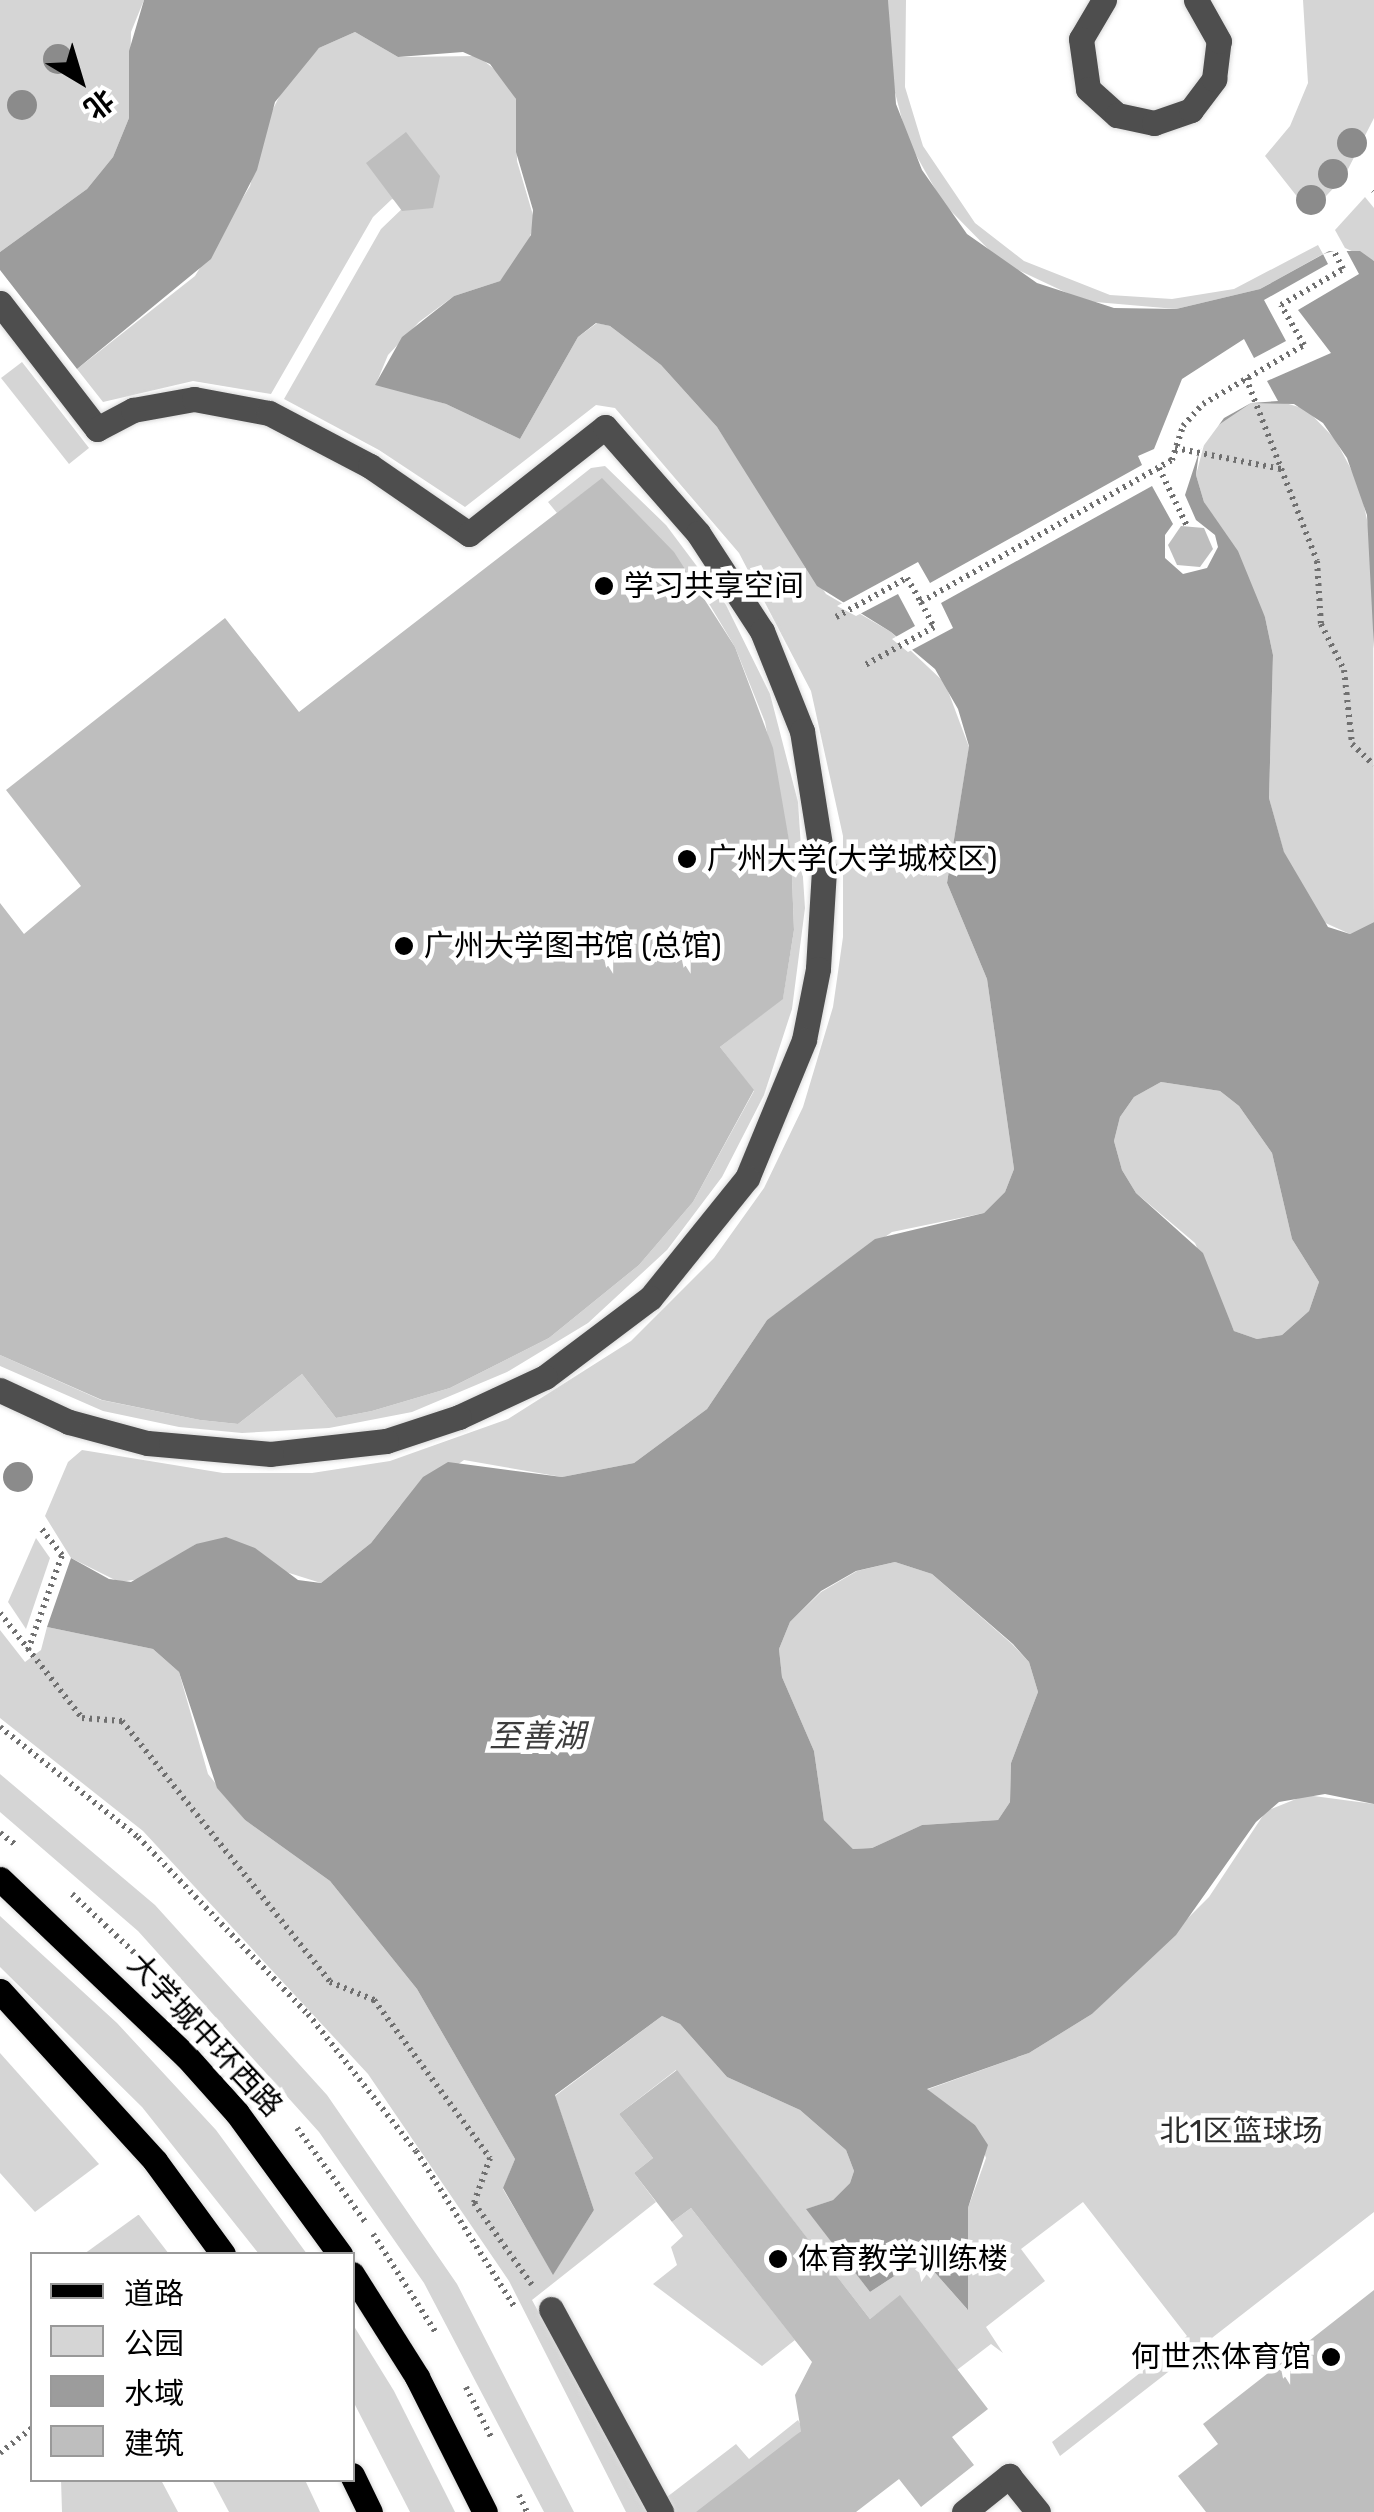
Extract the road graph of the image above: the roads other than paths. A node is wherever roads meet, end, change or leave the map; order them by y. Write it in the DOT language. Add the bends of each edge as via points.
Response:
graph roads {
  1 [pos="1104,0"];
  2 [pos="1203,2"];
  3 [pos="0,303"];
  4 [pos="0,1390"];
  5 [pos="0,1880"];
  6 [pos="0,1991"];
  7 [pos="221,2252"];
  8 [pos="338,2252"];
  9 [pos="355,2279"];
  10 [pos="545,2302"];
  11 [pos="355,2481"];
  12 [pos="370,2512"];
  13 [pos="485,2512"];
  14 [pos="661,2512"];
  15 [pos="964,2512"];
  16 [pos="1038,2512"];
  1 -- 2 [label="lane" via="1081,39 1084,77 1106,108 1141,123 1179,116 1208,91 1219,41"];
  3 -- 4 [label="lane" via="98,429 132,410 194,399 258,410 342,449 469,534 605,428 698,533 762,631 792,699 812,771 824,870 818,969 804,1040 746,1178 650,1298 545,1377 386,1441 271,1454 147,1443 69,1422"];
  5 -- 8 [label="main road, 大学城中环西路" via="136,2003 212,2084"];
  6 -- 7 [label="main road" via="144,2149"];
  9 -- 13 [label="main road" via="425,2392"];
  10 -- 14 [label="lane"];
  11 -- 12 [label="main road"];
  15 -- 16 [label="lane" via="1010,2476"];
}
